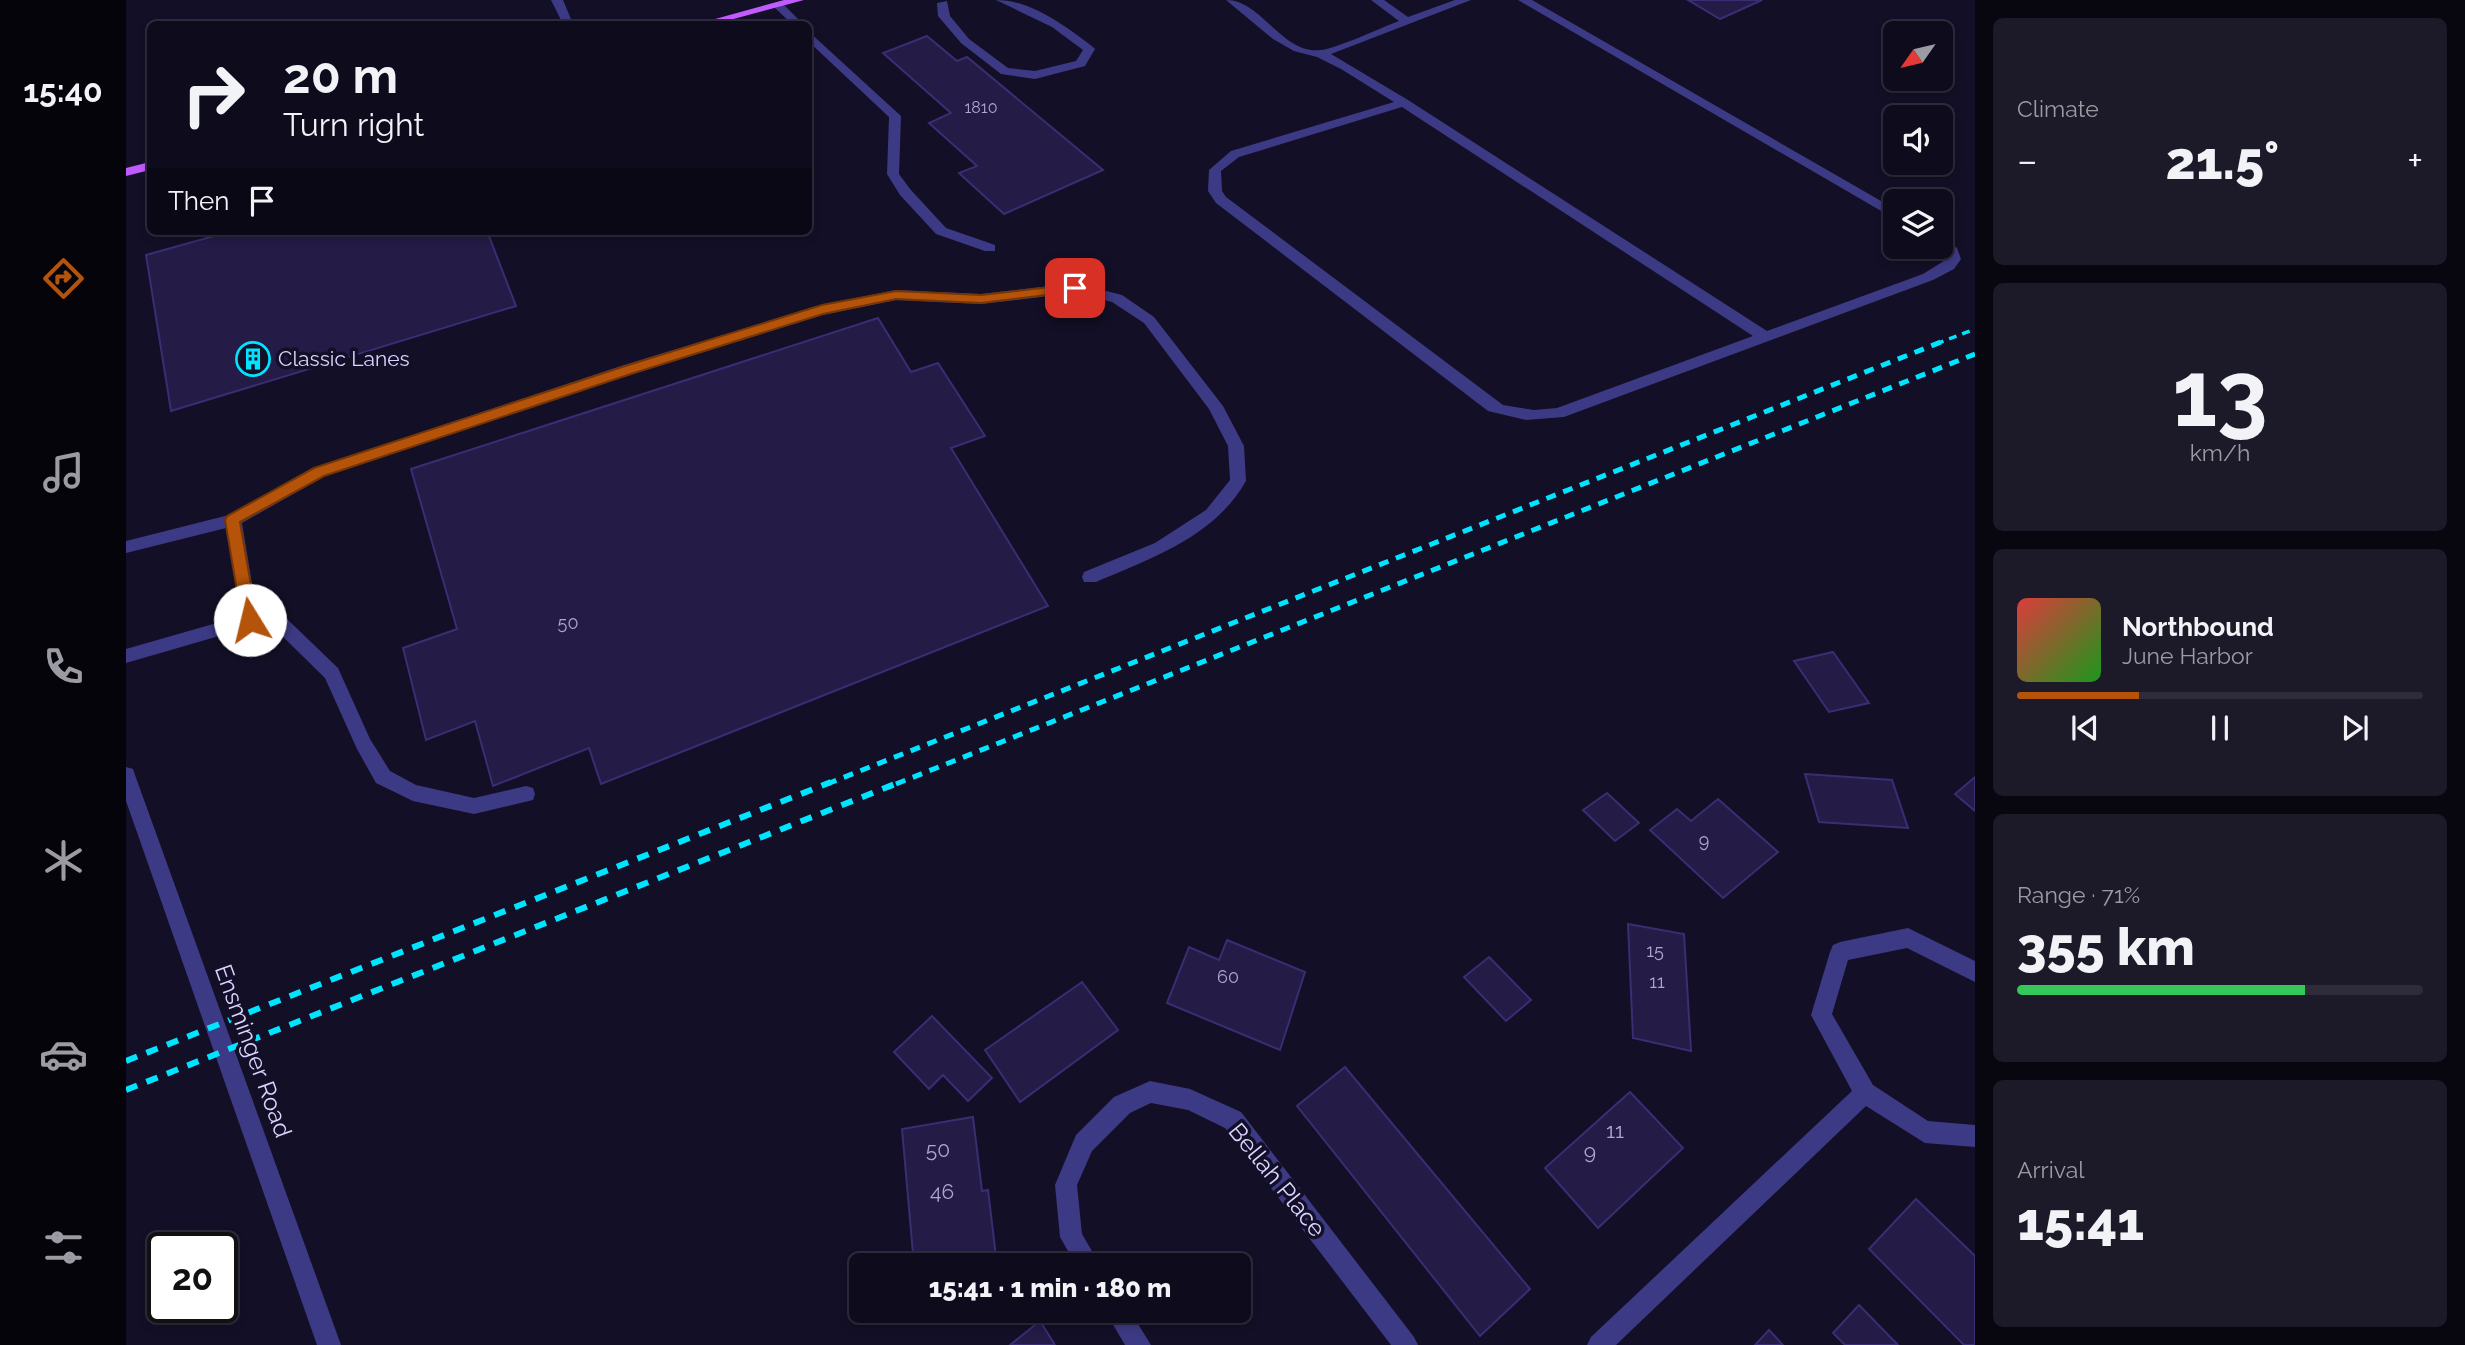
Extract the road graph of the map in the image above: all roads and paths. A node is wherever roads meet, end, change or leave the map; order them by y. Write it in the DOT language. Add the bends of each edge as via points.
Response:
graph roads {
  1 [pos="556,0"];
  2 [pos="799,0"];
  3 [pos="957,0"];
  4 [pos="1003,0"];
  5 [pos="1232,0"];
  6 [pos="1377,0"];
  7 [pos="1465,0"];
  8 [pos="1524,0"];
  9 [pos="939,1"];
  10 [pos="778,5"];
  11 [pos="566,21"];
  12 [pos="715,21"];
  13 [pos="795,21"];
  14 [pos="1406,21"];
  15 [pos="812,38"];
  16 [pos="1321,54"];
  17 [pos="1404,103"];
  18 [pos="147,167"];
  19 [pos="126,172"];
  20 [pos="1883,208"];
  21 [pos="990,248"];
  22 [pos="1953,255"];
  23 [pos="1764,336"];
  24 [pos="233,520"];
  25 [pos="126,547"];
  26 [pos="1090,577"];
  27 [pos="250,620"];
  28 [pos="126,656"];
  29 [pos="126,775"];
  30 [pos="526,794"];
  31 [pos="1975,972"];
  32 [pos="1865,1093"];
  33 [pos="1975,1136"];
  34 [pos="1081,1253"];
  35 [pos="1125,1323"];
  36 [pos="329,1345"];
  37 [pos="1139,1345"];
  38 [pos="1406,1345"];
  39 [pos="1599,1345"];
  1 -- 11 [label="street"];
  2 -- 10 [label="main road"];
  3 -- 9 [label="street"];
  4 -- 9 [label="street" via="1056,25 1088,49 1081,63 1035,75 1005,71 965,41 944,16"];
  5 -- 16 [label="street" via="1277,37 1298,49"];
  6 -- 14 [label="street"];
  7 -- 14 [label="street"];
  8 -- 20 [label="street"];
  10 -- 12 [label="main road"];
  10 -- 13 [label="street"];
  14 -- 16 [label="street"];
  15 -- 21 [label="street" via="895,116 893,174 905,192 942,231"];
  16 -- 17 [label="street"];
  17 -- 23 [label="street"];
  17 -- 23 [label="street" via="1235,153 1215,170 1214,191 1493,407 1516,415 1559,413"];
  18 -- 19 [label="main road"];
  22 -- 23 [label="street" via="1950,267 1928,277"];
  24 -- 25 [label="street"];
  24 -- 26 [label="street" via="319,472 822,310 896,295 981,299 1075,288 1117,298 1149,320 1215,406 1236,446 1238,481 1212,514 1161,548"];
  24 -- 27 [label="street"];
  27 -- 28 [label="street"];
  27 -- 30 [label="street" via="280,624 332,673 383,777 413,793 474,806"];
  29 -- 36 [label="street, Ensminger Road"];
  31 -- 32 [label="street" via="1908,938 1840,952 1821,1016"];
  32 -- 33 [label="street" via="1925,1132"];
  32 -- 39 [label="street"];
  34 -- 38 [label="street, Bellah Place" via="1071,1237 1066,1185 1084,1143 1122,1105 1150,1092 1190,1100 1233,1120"];
  35 -- 37 [label="street"];
}
